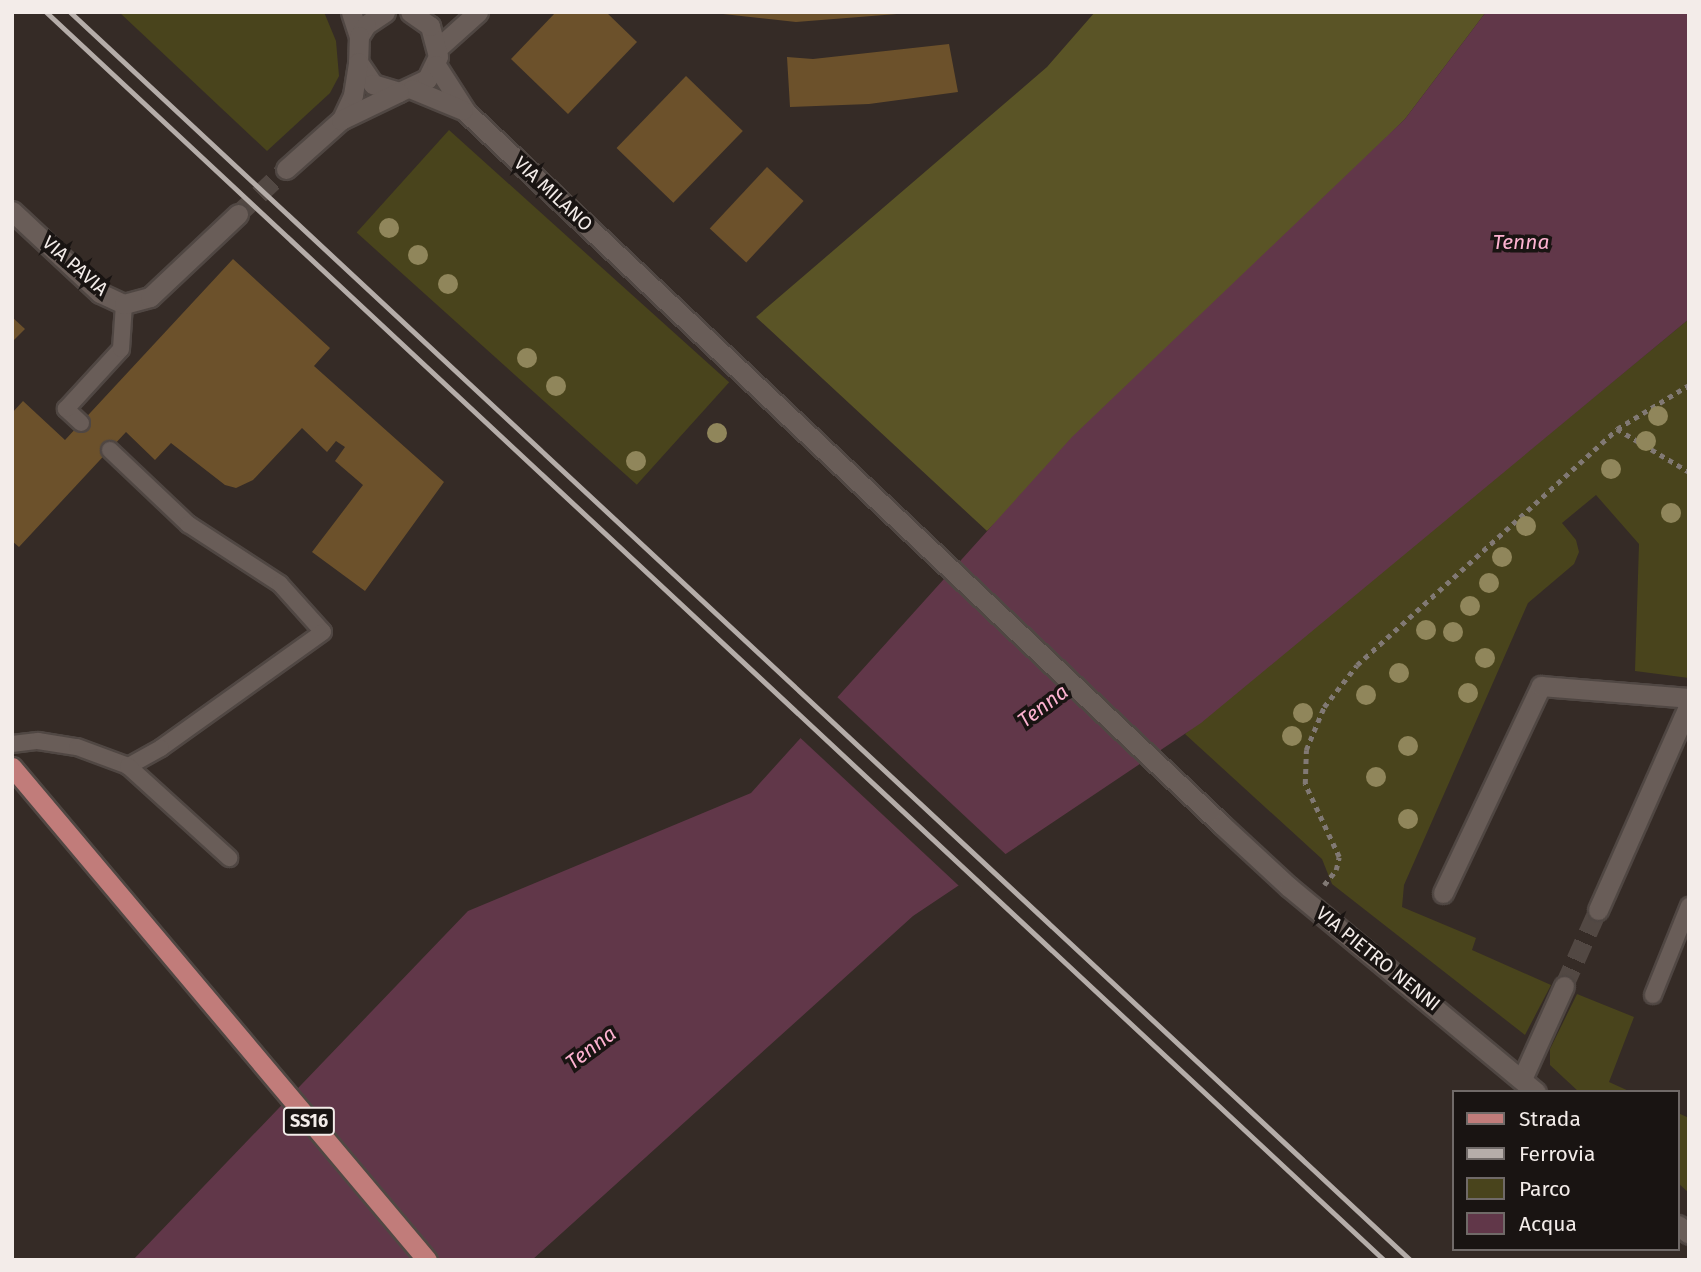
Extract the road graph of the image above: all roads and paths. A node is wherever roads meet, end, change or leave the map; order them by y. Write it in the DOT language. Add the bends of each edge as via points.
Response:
graph roads {
  1 [pos="351,12"];
  2 [pos="385,12"];
  3 [pos="410,12"];
  4 [pos="478,12"];
  5 [pos="359,36"];
  6 [pos="437,56"];
  7 [pos="358,62"];
  8 [pos="405,90"];
  9 [pos="466,112"];
  10 [pos="341,120"];
  11 [pos="286,169"];
  12 [pos="12,211"];
  13 [pos="238,214"];
  14 [pos="124,304"];
  15 [pos="1689,385"];
  16 [pos="81,423"];
  17 [pos="1617,429"];
  18 [pos="110,450"];
  19 [pos="1689,472"];
  20 [pos="1689,698"];
  21 [pos="1689,705"];
  22 [pos="12,744"];
  23 [pos="128,766"];
  24 [pos="12,768"];
  25 [pos="1222,825"];
  26 [pos="229,858"];
  27 [pos="1323,886"];
  28 [pos="1443,892"];
  29 [pos="1689,906"];
  30 [pos="1598,910"];
  31 [pos="1564,986"];
  32 [pos="1653,995"];
  33 [pos="1529,1085"];
  34 [pos="427,1260"];
  1 -- 5 [label="street"];
  2 -- 5 [label="street"];
  3 -- 6 [label="street, VIA MILANO" via="430,26"];
  4 -- 6 [label="street"];
  5 -- 7 [label="street"];
  6 -- 8 [label="street" via="427,79"];
  6 -- 9 [label="street, VIA MILANO"];
  7 -- 8 [label="street, VIA MILANO" via="373,84"];
  7 -- 10 [label="street" via="353,95"];
  8 -- 9 [label="street, VIA MILANO"];
  8 -- 10 [label="street"];
  9 -- 25 [label="street, VIA MILANO"];
  10 -- 11 [label="street"];
  12 -- 14 [label="street, VIA PAVIA" via="100,293"];
  13 -- 14 [label="street, VIA PAVIA" via="150,297"];
  14 -- 16 [label="lane" via="121,349 66,409"];
  15 -- 17 [label="path"];
  17 -- 19 [label="path"];
  17 -- 27 [label="path" via="1357,665 1324,707 1306,750 1305,784 1339,857 1336,870"];
  18 -- 23 [label="lane" via="188,524 280,584 323,632 161,748"];
  20 -- 28 [label="street" via="1541,686"];
  21 -- 30 [label="street"];
  22 -- 23 [label="lane" via="38,741 78,747"];
  23 -- 26 [label="lane"];
  24 -- 34 [label="main road, SS16"];
  25 -- 33 [label="street, VIA PIETRO NENNI" via="1289,887"];
  29 -- 32 [label="lane"];
  31 -- 33 [label="street"];
}
